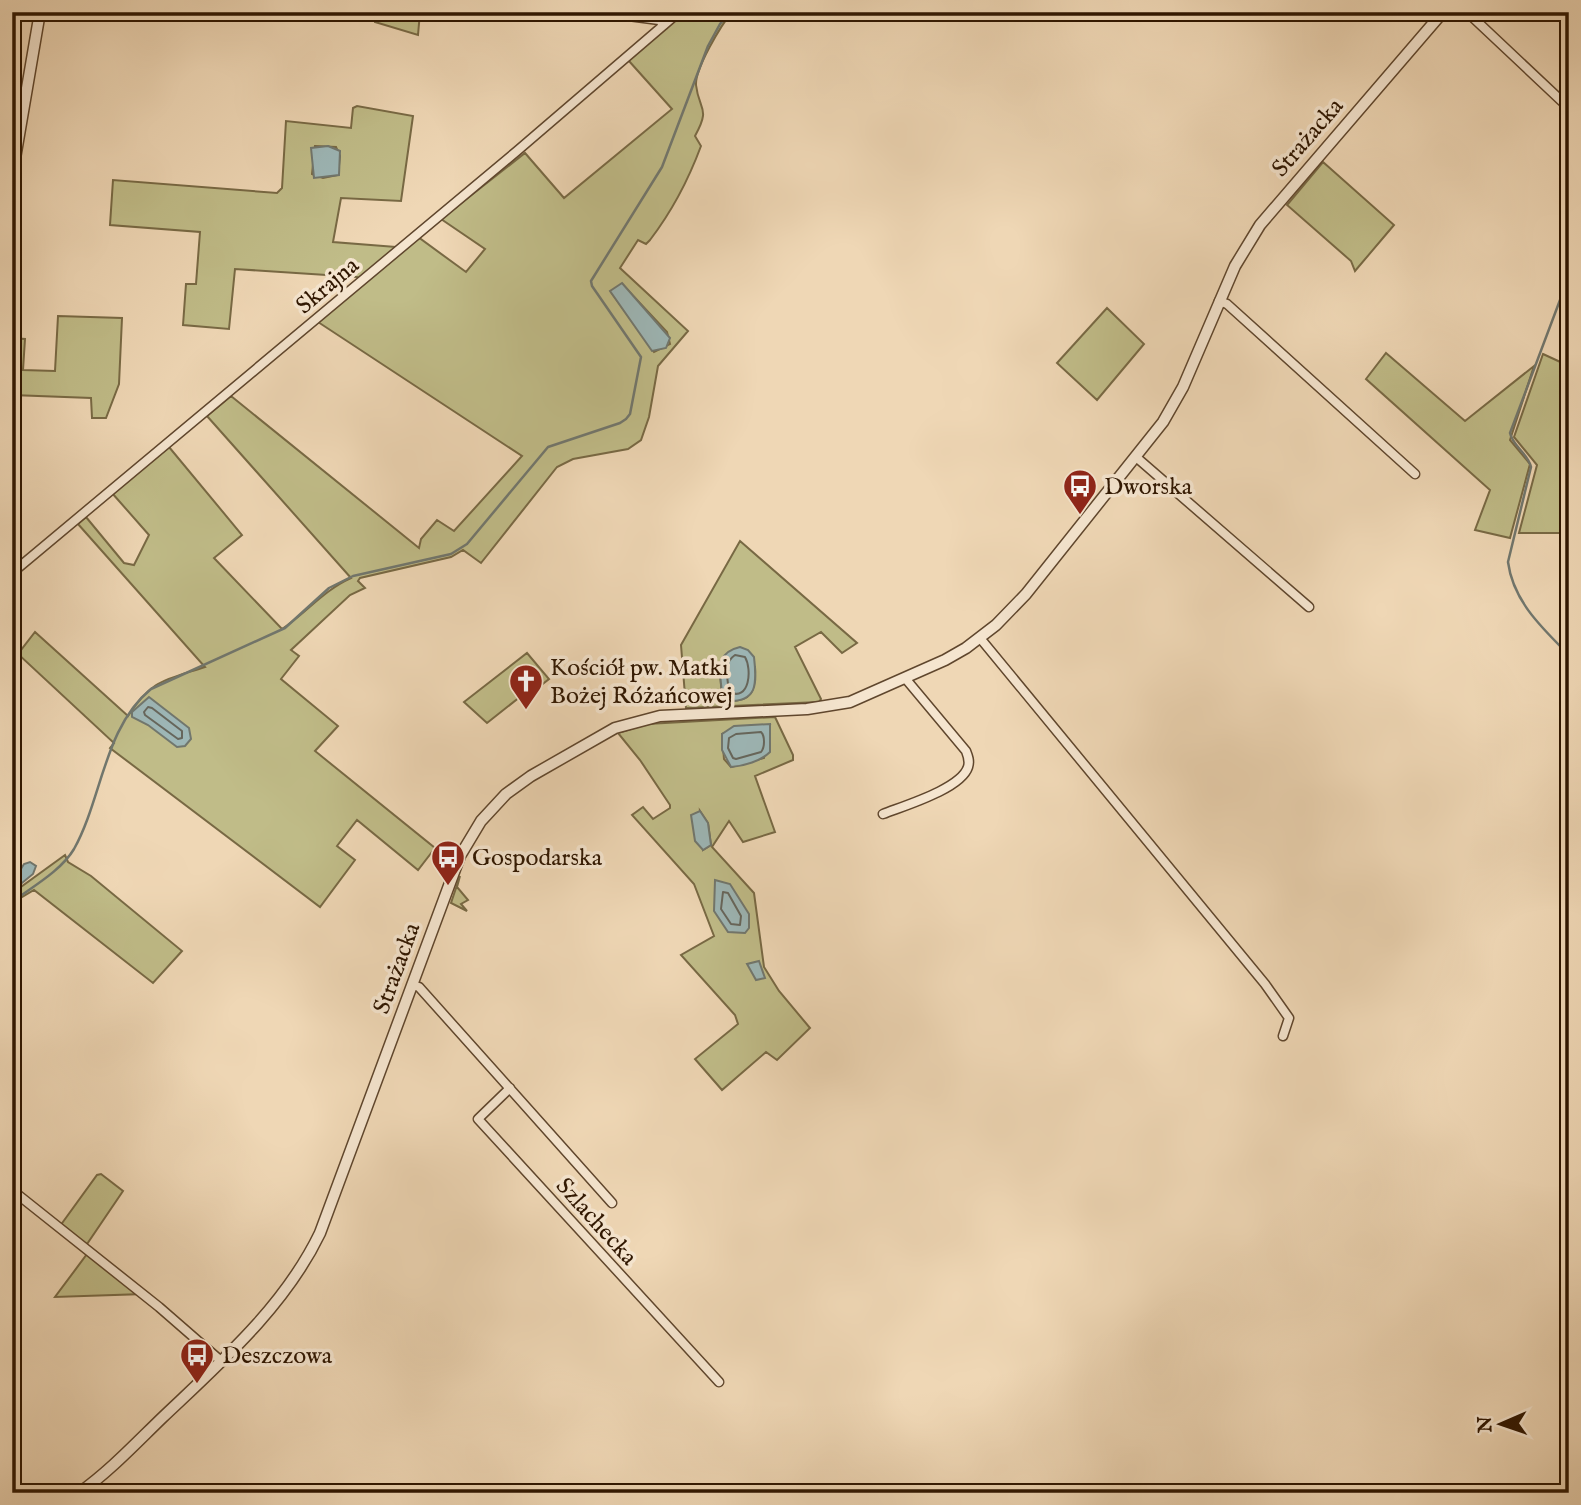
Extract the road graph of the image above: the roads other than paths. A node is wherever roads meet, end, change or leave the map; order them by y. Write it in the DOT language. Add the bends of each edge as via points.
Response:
graph roads {
  1 [pos="40,12"];
  2 [pos="598,12"];
  3 [pos="679,12"];
  4 [pos="1443,12"];
  5 [pos="1466,12"];
  6 [pos="664,25"];
  7 [pos="1569,108"];
  8 [pos="12,176"];
  9 [pos="1219,301"];
  10 [pos="1136,457"];
  11 [pos="1415,474"];
  12 [pos="12,573"];
  13 [pos="1310,607"];
  14 [pos="980,638"];
  15 [pos="905,678"];
  16 [pos="883,814"];
  17 [pos="412,985"];
  18 [pos="1283,1036"];
  19 [pos="510,1088"];
  20 [pos="12,1190"];
  21 [pos="612,1203"];
  22 [pos="221,1361"];
  23 [pos="719,1382"];
  24 [pos="79,1493"];
  1 -- 8 [label="street"];
  2 -- 6 [label="street" via="659,20"];
  3 -- 6 [label="street, Skrajna"];
  4 -- 9 [label="street, Strażacka" via="1260,225"];
  5 -- 7 [label="street"];
  6 -- 12 [label="street, Skrajna"];
  9 -- 10 [label="street, Strażacka" via="1177,399"];
  9 -- 11 [label="street"];
  10 -- 13 [label="street"];
  10 -- 14 [label="street, Strażacka" via="1021,600"];
  14 -- 15 [label="street, Strażacka"];
  14 -- 18 [label="street" via="1265,984 1289,1018"];
  15 -- 16 [label="street" via="966,751 969,766 949,786"];
  15 -- 17 [label="street, Strażacka" via="861,698 825,707 638,720 604,734 519,783 494,805 469,838"];
  17 -- 19 [label="street" via="419,987"];
  17 -- 22 [label="street, Strażacka" via="312,1250 290,1283"];
  19 -- 21 [label="street"];
  19 -- 23 [label="street, Szlachecka" via="478,1119"];
  20 -- 22 [label="street"];
  22 -- 24 [label="street, Strażacka"];
}
